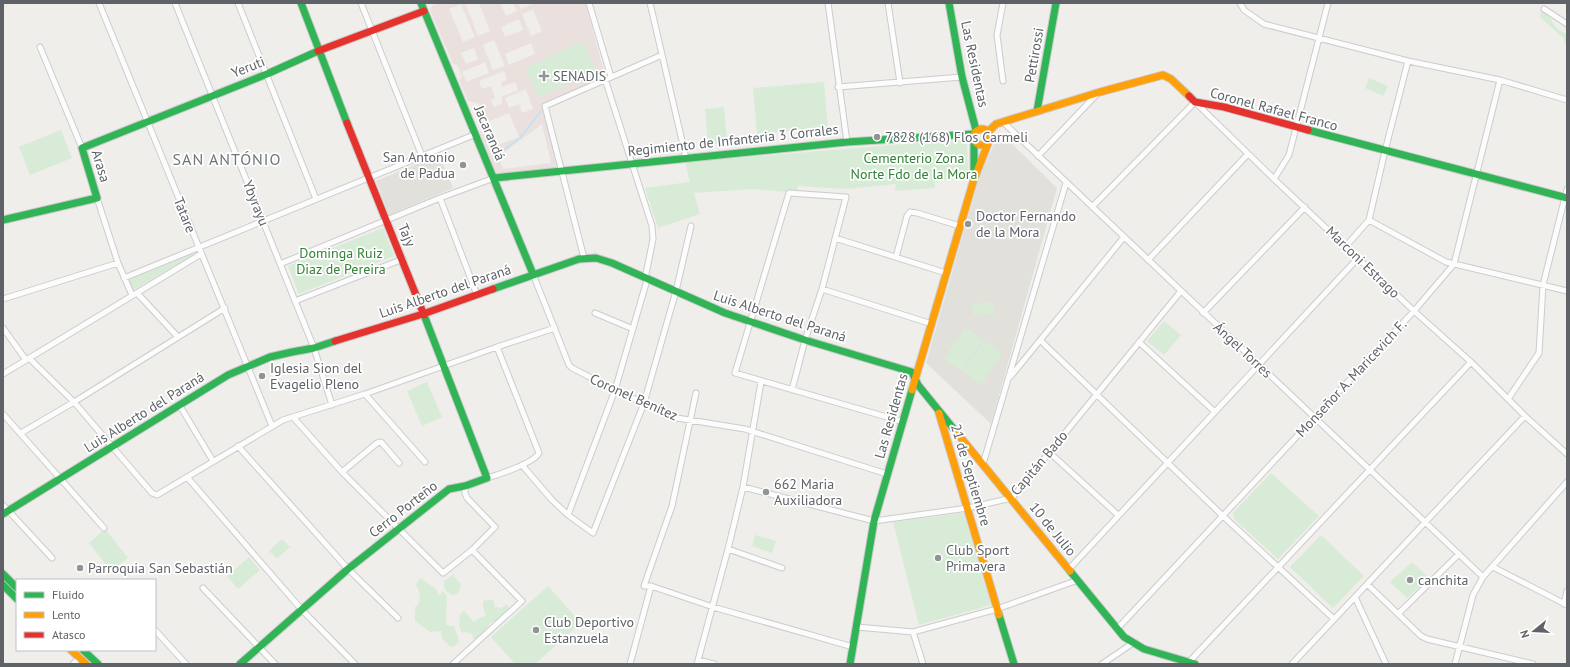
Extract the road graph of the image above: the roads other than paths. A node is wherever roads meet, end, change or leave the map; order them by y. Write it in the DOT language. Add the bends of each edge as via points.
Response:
graph roads {
  1 [pos="99,3"];
  2 [pos="175,3"];
  3 [pos="238,3"];
  4 [pos="301,3"];
  5 [pos="361,3"];
  6 [pos="589,3"];
  7 [pos="650,3"];
  8 [pos="828,3"];
  9 [pos="888,3"];
  10 [pos="949,3"];
  11 [pos="1002,3"];
  12 [pos="1056,3"];
  13 [pos="1240,3"];
  14 [pos="1328,3"];
  15 [pos="424,6"];
  16 [pos="1544,9"];
  17 [pos="1567,24"];
  18 [pos="372,30"];
  19 [pos="1320,39"];
  20 [pos="40,47"];
  21 [pos="319,51"];
  22 [pos="662,55"];
  23 [pos="1408,61"];
  24 [pos="267,74"];
  25 [pos="611,76"];
  26 [pos="962,77"];
  27 [pos="605,79"];
  28 [pos="1500,80"];
  29 [pos="1003,81"];
  30 [pos="900,83"];
  31 [pos="838,87"];
  32 [pos="1100,92"];
  33 [pos="213,96"];
  34 [pos="1567,100"];
  35 [pos="1195,102"];
  36 [pos="1037,111"];
  37 [pos="147,121"];
  38 [pos="1003,122"];
  39 [pos="1296,128"];
  40 [pos="988,132"];
  41 [pos="476,134"];
  42 [pos="975,134"];
  43 [pos="989,141"];
  44 [pos="847,142"];
  45 [pos="82,148"];
  46 [pos="1384,151"];
  47 [pos="1248,154"];
  48 [pos="422,156"];
  49 [pos="1038,156"];
  50 [pos="686,158"];
  51 [pos="632,163"];
  52 [pos="561,170"];
  53 [pos="1476,175"];
  54 [pos="368,178"];
  55 [pos="494,178"];
  56 [pos="974,179"];
  57 [pos="1274,179"];
  58 [pos="1066,184"];
  59 [pos="1567,189"];
  60 [pos="97,198"];
  61 [pos="440,198"];
  62 [pos="1566,198"];
  63 [pos="316,199"];
  64 [pos="1092,207"];
  65 [pos="1305,207"];
  66 [pos="3,220"];
  67 [pos="1369,220"];
  68 [pos="264,221"];
  69 [pos="386,221"];
  70 [pos="690,226"];
  71 [pos="960,226"];
  72 [pos="1124,237"];
  73 [pos="835,238"];
  74 [pos="1346,246"];
  75 [pos="198,247"];
  76 [pos="201,254"];
  77 [pos="896,257"];
  78 [pos="584,258"];
  79 [pos="1358,258"];
  80 [pos="403,259"];
  81 [pos="1148,260"];
  82 [pos="118,263"];
  83 [pos="280,264"];
  84 [pos="1454,264"];
  85 [pos="946,273"];
  86 [pos="533,274"];
  87 [pos="124,278"];
  88 [pos="646,279"];
  89 [pos="1543,285"];
  90 [pos="822,289"];
  91 [pos="676,291"];
  92 [pos="1181,291"];
  93 [pos="1567,291"];
  94 [pos="134,294"];
  95 [pos="477,295"];
  96 [pos="3,299"];
  97 [pos="295,301"];
  98 [pos="225,308"];
  99 [pos="1414,311"];
  100 [pos="595,313"];
  101 [pos="1203,313"];
  102 [pos="423,314"];
  103 [pos="752,322"];
  104 [pos="932,324"];
  105 [pos="3,328"];
  106 [pos="554,328"];
  107 [pos="633,330"];
  108 [pos="178,337"];
  109 [pos="805,340"];
  110 [pos="1041,341"];
  111 [pos="1139,342"];
  112 [pos="497,347"];
  113 [pos="314,348"];
  114 [pos="28,359"];
  115 [pos="1471,362"];
  116 [pos="247,364"];
  117 [pos="1259,365"];
  118 [pos="444,366"];
  119 [pos="3,374"];
  120 [pos="915,377"];
  121 [pos="1009,378"];
  122 [pos="761,382"];
  123 [pos="615,390"];
  124 [pos="792,390"];
  125 [pos="696,393"];
  126 [pos="365,394"];
  127 [pos="1096,394"];
  128 [pos="1508,399"];
  129 [pos="74,402"];
  130 [pos="644,403"];
  131 [pos="332,405"];
  132 [pos="180,406"];
  133 [pos="938,409"];
  134 [pos="1215,412"];
  135 [pos="3,414"];
  136 [pos="1525,416"];
  137 [pos="293,417"];
  138 [pos="1314,417"];
  139 [pos="691,421"];
  140 [pos="904,422"];
  141 [pos="272,426"];
  142 [pos="752,431"];
  143 [pos="21,434"];
  144 [pos="238,446"];
  145 [pos="112,448"];
  146 [pos="1048,452"];
  147 [pos="1567,454"];
  148 [pos="214,461"];
  149 [pos="425,462"];
  150 [pos="399,463"];
  151 [pos="1168,463"];
  152 [pos="983,464"];
  153 [pos="522,465"];
  154 [pos="1369,470"];
  155 [pos="342,472"];
  156 [pos="887,474"];
  157 [pos="187,478"];
  158 [pos="488,478"];
  159 [pos="60,480"];
  160 [pos="1567,482"];
  161 [pos="465,486"];
  162 [pos="743,487"];
  163 [pos="1012,498"];
  164 [pos="968,508"];
  165 [pos="5,510"];
  166 [pos="568,515"];
  167 [pos="1118,515"];
  168 [pos="1223,516"];
  169 [pos="874,521"];
  170 [pos="1425,522"];
  171 [pos="104,528"];
  172 [pos="398,529"];
  173 [pos="728,549"];
  174 [pos="472,550"];
  175 [pos="1459,554"];
  176 [pos="52,558"];
  177 [pos="1278,567"];
  178 [pos="1493,567"];
  179 [pos="782,568"];
  180 [pos="348,569"];
  181 [pos="1069,569"];
  182 [pos="3,574"];
  183 [pos="1483,577"];
  184 [pos="1078,580"];
  185 [pos="1367,584"];
  186 [pos="3,586"];
  187 [pos="651,586"];
  188 [pos="16,587"];
  189 [pos="204,588"];
  190 [pos="1567,591"];
  191 [pos="1356,597"];
  192 [pos="16,598"];
  193 [pos="1566,605"];
  194 [pos="713,607"];
  195 [pos="997,609"];
  196 [pos="302,610"];
  197 [pos="1398,613"];
  198 [pos="398,618"];
  199 [pos="1334,619"];
  200 [pos="857,627"];
  201 [pos="1117,629"];
  202 [pos="156,630"];
  203 [pos="913,632"];
  204 [pos="1133,643"];
  205 [pos="1459,646"];
  206 [pos="853,647"];
  207 [pos="258,648"];
  208 [pos="72,651"];
  209 [pos="84,651"];
  210 [pos="79,657"];
  211 [pos="698,662"];
  212 [pos="1192,663"];
  213 [pos="73,664"];
  214 [pos="86,664"];
  215 [pos="98,664"];
  216 [pos="186,664"];
  217 [pos="240,664"];
  218 [pos="275,664"];
  219 [pos="355,664"];
  220 [pos="452,664"];
  221 [pos="630,664"];
  222 [pos="714,664"];
  223 [pos="850,664"];
  224 [pos="923,664"];
  225 [pos="1014,664"];
  226 [pos="1102,664"];
  227 [pos="1292,664"];
  228 [pos="1386,664"];
  229 [pos="1455,664"];
  230 [pos="1533,664"];
  1 -- 37 [label="street, Tatare"];
  2 -- 33 [label="street, Ybyrayu"];
  3 -- 24 [label="street"];
  4 -- 21 [label="main road, Tajy"];
  5 -- 18 [label="street"];
  6 -- 25 [label="street"];
  7 -- 22 [label="street"];
  8 -- 31 [label="street"];
  9 -- 30 [label="street"];
  10 -- 26 [label="main road, Las Residentas"];
  11 -- 29 [label="street" via="997,35"];
  12 -- 36 [label="main road, Pettirossi"];
  13 -- 19 [label="street" via="1244,10 1264,24"];
  14 -- 19 [label="street"];
  15 -- 18 [label="main road, Yeruti"];
  15 -- 41 [label="main road, Jacarandá"];
  16 -- 17 [label="street"];
  18 -- 21 [label="main road, Yeruti"];
  18 -- 48 [label="street"];
  19 -- 23 [label="street"];
  19 -- 39 [label="street"];
  20 -- 45 [label="street, Arasa"];
  21 -- 24 [label="main road, Yeruti"];
  21 -- 54 [label="main road, Tajy"];
  22 -- 25 [label="street"];
  22 -- 50 [label="street"];
  23 -- 28 [label="street"];
  23 -- 46 [label="street"];
  24 -- 33 [label="main road, Yeruti"];
  24 -- 63 [label="street"];
  25 -- 27 [label="street"];
  26 -- 30 [label="street"];
  26 -- 42 [label="main road, Las Residentas"];
  27 -- 51 [label="street"];
  27 -- 52 [label="street" via="545,107"];
  28 -- 34 [label="street"];
  28 -- 53 [label="street, Monseñor A. Maricevich F."];
  30 -- 31 [label="street"];
  31 -- 44 [label="street"];
  32 -- 35 [label="main road, Coronel Rafael Franco" via="1163,76 1170,79"];
  32 -- 36 [label="main road, Coronel Rafael Franco"];
  32 -- 49 [label="street"];
  33 -- 37 [label="main road, Yeruti"];
  33 -- 68 [label="street, Ybyrayu"];
  35 -- 39 [label="main road, Coronel Rafael Franco" via="1224,107"];
  35 -- 47 [label="street, Marconi Estrago"];
  35 -- 64 [label="street"];
  36 -- 38 [label="main road, Coronel Rafael Franco"];
  37 -- 45 [label="main road, Yeruti"];
  37 -- 75 [label="street, Tatare"];
  38 -- 40 [label="main road, Coronel Rafael Franco" via="996,124"];
  38 -- 49 [label="street, Ángel Torres"];
  39 -- 46 [label="main road, Coronel Rafael Franco"];
  39 -- 57 [label="street" via="1289,155"];
  40 -- 42 [label="main road" via="981,128"];
  40 -- 43 [label="main road"];
  41 -- 48 [label="street"];
  41 -- 55 [label="main road, Jacarandá"];
  42 -- 43 [label="main road" via="977,143 982,145"];
  42 -- 44 [label="main road, Regimiento de Infanteria 3 Corrales"];
  42 -- 56 [label="main road, Las Residentas"];
  43 -- 56 [label="main road, Las Residentas"];
  44 -- 50 [label="main road, Regimiento de Infanteria 3 Corrales"];
  45 -- 60 [label="main road, Arasa"];
  46 -- 53 [label="main road, Coronel Rafael Franco"];
  46 -- 67 [label="street"];
  47 -- 57 [label="street, Marconi Estrago"];
  47 -- 81 [label="street"];
  48 -- 54 [label="street"];
  49 -- 58 [label="street, Ángel Torres"];
  50 -- 51 [label="main road, Regimiento de Infanteria 3 Corrales"];
  51 -- 52 [label="main road, Regimiento de Infanteria 3 Corrales"];
  51 -- 88 [label="street" via="652,226 653,240"];
  52 -- 55 [label="main road, Regimiento de Infanteria 3 Corrales"];
  52 -- 78 [label="street"];
  53 -- 62 [label="main road, Coronel Rafael Franco"];
  53 -- 84 [label="street, Monseñor A. Maricevich F."];
  54 -- 63 [label="street"];
  54 -- 69 [label="main road, Tajy"];
  55 -- 61 [label="street"];
  55 -- 86 [label="main road, Jacarandá"];
  56 -- 71 [label="main road, Las Residentas"];
  57 -- 65 [label="street, Marconi Estrago"];
  58 -- 64 [label="street, Ángel Torres"];
  58 -- 121 [label="street"];
  59 -- 62 [label="street"];
  60 -- 66 [label="main road"];
  60 -- 82 [label="street, Arasa"];
  61 -- 69 [label="street"];
  61 -- 95 [label="street"];
  62 -- 89 [label="street"];
  63 -- 68 [label="street"];
  64 -- 72 [label="street, Ángel Torres"];
  65 -- 74 [label="street, Marconi Estrago"];
  65 -- 101 [label="street"];
  67 -- 74 [label="street"];
  67 -- 84 [label="street"];
  68 -- 75 [label="street"];
  68 -- 83 [label="street, Ybyrayu"];
  69 -- 80 [label="main road, Tajy"];
  69 -- 83 [label="street"];
  70 -- 91 [label="street"];
  71 -- 77 [label="street" via="910,212"];
  71 -- 85 [label="main road, Las Residentas"];
  72 -- 81 [label="street, Ángel Torres"];
  72 -- 110 [label="street"];
  73 -- 77 [label="street"];
  73 -- 90 [label="street"];
  73 -- 103 [label="street" via="846,197 789,193"];
  74 -- 79 [label="street, Marconi Estrago"];
  75 -- 76 [label="street, Tatare"];
  75 -- 87 [label="street"];
  76 -- 94 [label="street"];
  76 -- 98 [label="street, Tatare"];
  77 -- 85 [label="street"];
  78 -- 86 [label="main road, Luis Alberto del Paraná"];
  78 -- 88 [label="main road, Luis Alberto del Paraná" via="604,260"];
  79 -- 99 [label="street, Marconi Estrago"];
  79 -- 117 [label="street"];
  80 -- 97 [label="street"];
  80 -- 102 [label="main road, Tajy"];
  81 -- 92 [label="street, Ángel Torres"];
  82 -- 87 [label="street, Arasa"];
  82 -- 96 [label="street"];
  83 -- 97 [label="street, Ybyrayu"];
  84 -- 89 [label="street"];
  84 -- 99 [label="street, Monseñor A. Maricevich F."];
  85 -- 104 [label="main road, Las Residentas"];
  86 -- 95 [label="main road, Luis Alberto del Paraná"];
  86 -- 106 [label="street, Coronel Benítez"];
  87 -- 94 [label="street, Arasa"];
  88 -- 91 [label="main road, Luis Alberto del Paraná"];
  88 -- 107 [label="street"];
  89 -- 93 [label="street"];
  89 -- 128 [label="street" via="1538,353"];
  90 -- 104 [label="street"];
  90 -- 109 [label="street"];
  91 -- 103 [label="main road, Luis Alberto del Paraná" via="711,308"];
  91 -- 130 [label="street"];
  92 -- 101 [label="street, Ángel Torres"];
  92 -- 111 [label="street, Capitán Bado"];
  94 -- 108 [label="street, Arasa"];
  94 -- 114 [label="street"];
  95 -- 102 [label="main road, Luis Alberto del Paraná"];
  97 -- 113 [label="street, Ybyrayu"];
  98 -- 108 [label="street"];
  98 -- 116 [label="street, Tatare"];
  99 -- 115 [label="street, Marconi Estrago"];
  99 -- 138 [label="street, Monseñor A. Maricevich F."];
  100 -- 107 [label="street"];
  101 -- 117 [label="street, Ángel Torres"];
  102 -- 113 [label="main road, Luis Alberto del Paraná"];
  102 -- 118 [label="main road, Tajy"];
  103 -- 109 [label="main road, Luis Alberto del Paraná"];
  103 -- 122 [label="street" via="735,373"];
  104 -- 120 [label="main road, Las Residentas"];
  105 -- 114 [label="street"];
  106 -- 112 [label="street"];
  106 -- 123 [label="street, Coronel Benítez" via="569,365"];
  107 -- 123 [label="street"];
  108 -- 129 [label="street"];
  109 -- 120 [label="main road, Luis Alberto del Paraná" via="912,372"];
  109 -- 124 [label="street"];
  110 -- 121 [label="street"];
  110 -- 127 [label="street"];
  111 -- 127 [label="street, Capitán Bado"];
  111 -- 134 [label="street"];
  112 -- 118 [label="street"];
  112 -- 153 [label="street, Cerro Porteño" via="539,453"];
  113 -- 116 [label="main road, Luis Alberto del Paraná" via="296,350"];
  113 -- 131 [label="street, Ybyrayu"];
  114 -- 119 [label="street"];
  114 -- 129 [label="street"];
  115 -- 128 [label="street, Marconi Estrago"];
  115 -- 154 [label="street"];
  116 -- 132 [label="main road, Luis Alberto del Paraná"];
  116 -- 141 [label="street, Tatare"];
  117 -- 134 [label="street"];
  117 -- 138 [label="street, Ángel Torres"];
  118 -- 126 [label="street"];
  118 -- 158 [label="main road, Tajy"];
  120 -- 133 [label="main road, 10 de Julio" via="918,385"];
  120 -- 140 [label="main road, Las Residentas"];
  121 -- 152 [label="street"];
  122 -- 124 [label="street"];
  122 -- 142 [label="street"];
  123 -- 130 [label="street, Coronel Benítez"];
  123 -- 166 [label="street"];
  124 -- 140 [label="street"];
  125 -- 139 [label="street"];
  126 -- 131 [label="street"];
  126 -- 149 [label="street"];
  127 -- 146 [label="street, Capitán Bado"];
  127 -- 151 [label="street"];
  128 -- 136 [label="street, Marconi Estrago"];
  129 -- 143 [label="street"];
  129 -- 145 [label="street"];
  130 -- 139 [label="street, Coronel Benítez" via="677,418"];
  130 -- 166 [label="street" via="593,534"];
  131 -- 137 [label="street"];
  132 -- 145 [label="main road, Luis Alberto del Paraná"];
  132 -- 148 [label="street"];
  133 -- 152 [label="main road, 10 de Julio"];
  133 -- 164 [label="main road, 21 de Septiembre"];
  134 -- 151 [label="street"];
  135 -- 143 [label="street"];
  136 -- 147 [label="street, Marconi Estrago"];
  136 -- 170 [label="street"];
  137 -- 141 [label="street"];
  137 -- 155 [label="street"];
  138 -- 154 [label="street, Ángel Torres"];
  138 -- 168 [label="street, Monseñor A. Maricevich F."];
  139 -- 142 [label="street, Coronel Benítez"];
  139 -- 187 [label="street" via="672,506 644,586"];
  140 -- 156 [label="main road, Las Residentas"];
  141 -- 144 [label="street"];
  142 -- 156 [label="street, Coronel Benítez"];
  142 -- 162 [label="street"];
  143 -- 159 [label="street"];
  144 -- 148 [label="street"];
  144 -- 180 [label="street"];
  145 -- 157 [label="street" via="152,493 157,494"];
  145 -- 159 [label="main road, Luis Alberto del Paraná"];
  146 -- 163 [label="street, Capitán Bado"];
  146 -- 167 [label="street"];
  148 -- 157 [label="street"];
  150 -- 155 [label="street" via="382,442 377,443"];
  151 -- 167 [label="street"];
  151 -- 168 [label="street"];
  152 -- 163 [label="main road, 10 de Julio"];
  153 -- 158 [label="street, Cerro Porteño"];
  153 -- 166 [label="street"];
  154 -- 170 [label="street, Ángel Torres"];
  154 -- 177 [label="street"];
  155 -- 172 [label="street"];
  156 -- 169 [label="main road, Las Residentas"];
  157 -- 196 [label="street"];
  158 -- 161 [label="main road, Cerro Porteño"];
  159 -- 165 [label="main road, Luis Alberto del Paraná"];
  159 -- 171 [label="street"];
  160 -- 178 [label="street"];
  161 -- 172 [label="main road, Cerro Porteño" via="449,489"];
  161 -- 174 [label="street" via="467,498 495,527"];
  162 -- 169 [label="street, Capitán Bado"];
  162 -- 173 [label="street"];
  163 -- 164 [label="street, Capitán Bado"];
  163 -- 181 [label="main road, 10 de Julio"];
  164 -- 169 [label="street, Capitán Bado"];
  164 -- 195 [label="main road, 21 de Septiembre"];
  165 -- 176 [label="street"];
  167 -- 181 [label="street"];
  168 -- 177 [label="street"];
  168 -- 201 [label="street, Monseñor A. Maricevich F."];
  169 -- 200 [label="main road, Las Residentas"];
  170 -- 175 [label="street, Ángel Torres"];
  170 -- 185 [label="street"];
  172 -- 174 [label="street" via="442,572"];
  172 -- 180 [label="main road, Cerro Porteño"];
  173 -- 179 [label="street"];
  173 -- 194 [label="street"];
  174 -- 220 [label="street" via="522,601"];
  175 -- 183 [label="street, Ángel Torres"];
  175 -- 197 [label="street"];
  177 -- 199 [label="street"];
  177 -- 212 [label="street"];
  178 -- 183 [label="street"];
  178 -- 193 [label="street"];
  180 -- 196 [label="main road, Cerro Porteño"];
  180 -- 198 [label="street"];
  181 -- 184 [label="main road, 10 de Julio"];
  182 -- 188 [label="main road"];
  183 -- 205 [label="street" via="1473,595"];
  184 -- 195 [label="street"];
  184 -- 201 [label="main road, 10 de Julio"];
  185 -- 191 [label="street"];
  185 -- 197 [label="street"];
  186 -- 192 [label="main road"];
  187 -- 194 [label="street"];
  187 -- 221 [label="street"];
  189 -- 207 [label="street"];
  190 -- 193 [label="street"];
  191 -- 199 [label="street"];
  191 -- 228 [label="street"];
  194 -- 206 [label="street"];
  194 -- 211 [label="street"];
  195 -- 203 [label="street"];
  195 -- 225 [label="main road, 21 de Septiembre"];
  196 -- 207 [label="main road, Cerro Porteño"];
  196 -- 219 [label="street"];
  197 -- 205 [label="street" via="1421,636"];
  199 -- 227 [label="street"];
  200 -- 203 [label="street"];
  200 -- 206 [label="main road, Las Residentas"];
  201 -- 204 [label="main road, 10 de Julio"];
  202 -- 216 [label="street"];
  203 -- 224 [label="street"];
  204 -- 212 [label="main road, 10 de Julio" via="1144,649"];
  204 -- 226 [label="street"];
  205 -- 229 [label="street"];
  205 -- 230 [label="street"];
  206 -- 223 [label="main road, Las Residentas"];
  207 -- 217 [label="main road, Cerro Porteño"];
  207 -- 218 [label="street"];
  208 -- 210 [label="main road"];
  209 -- 210 [label="street"];
  209 -- 215 [label="main road"];
  210 -- 213 [label="street"];
  210 -- 214 [label="main road"];
  211 -- 222 [label="street"];
}
